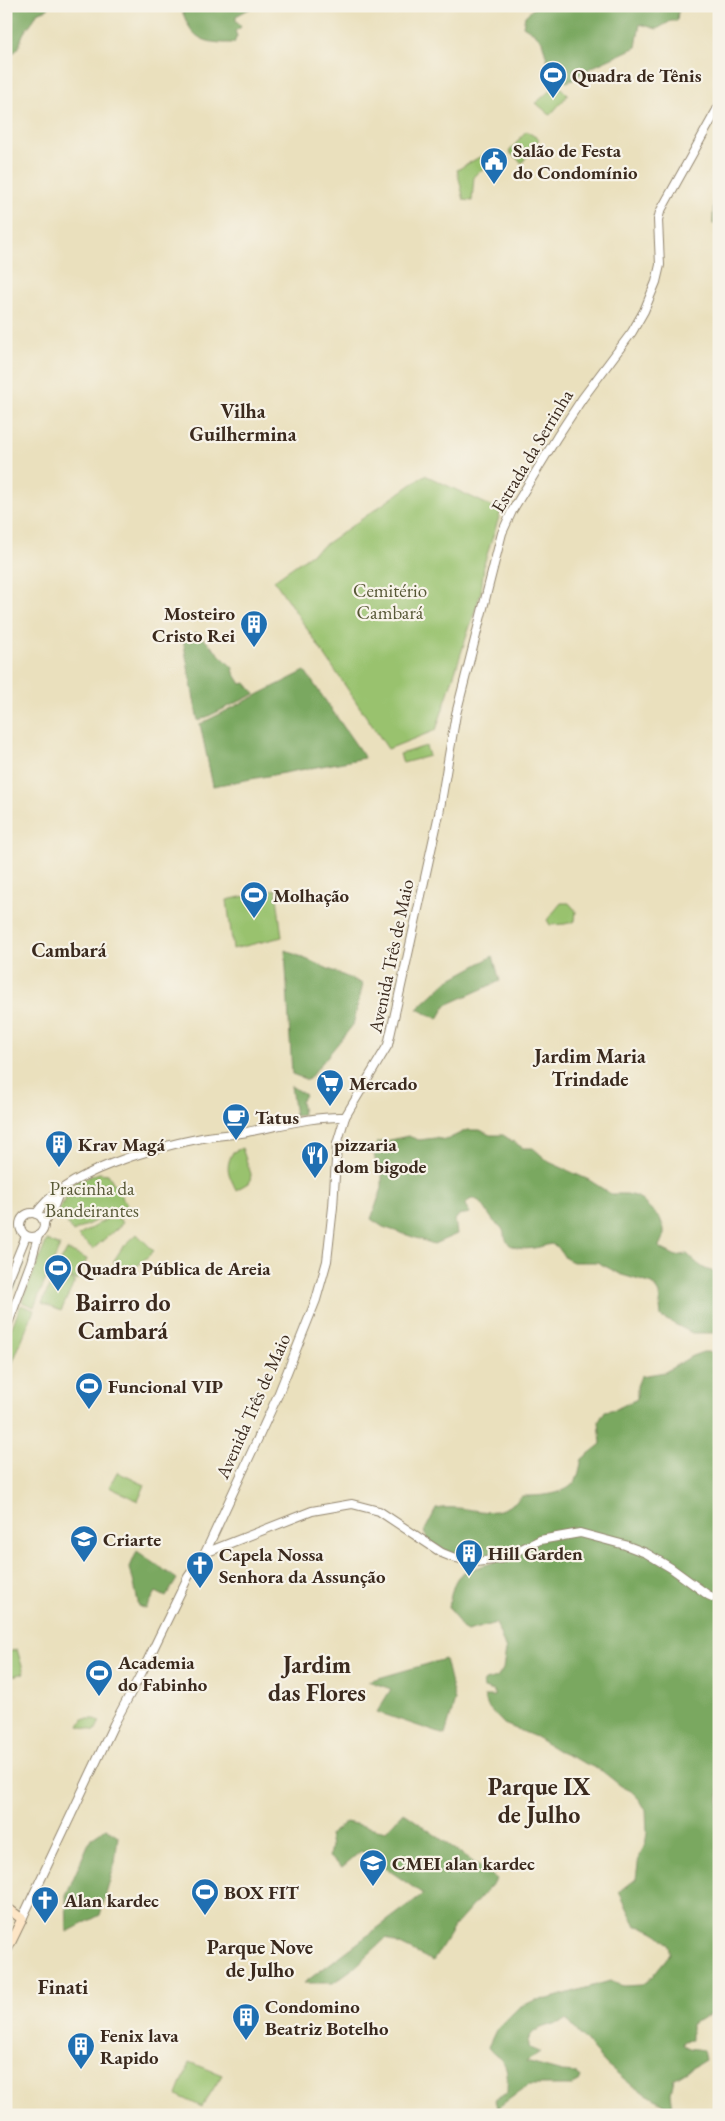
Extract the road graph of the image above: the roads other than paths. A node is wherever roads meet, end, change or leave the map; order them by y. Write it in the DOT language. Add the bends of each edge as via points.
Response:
graph roads {
  1 [pos="719,106"];
  2 [pos="432,842"];
  3 [pos="345,1117"];
  4 [pos="58,1193"];
  5 [pos="36,1214"];
  6 [pos="44,1223"];
  7 [pos="26,1236"];
  8 [pos="38,1236"];
  9 [pos="6,1285"];
  10 [pos="6,1329"];
  11 [pos="216,1528"];
  12 [pos="221,1546"];
  13 [pos="205,1553"];
  14 [pos="719,1600"];
  15 [pos="6,1907"];
  16 [pos="22,1920"];
  17 [pos="6,1952"];
  1 -- 2 [label="street, Estrada da Serrinha" via="660,212 660,266 644,311 557,437 512,511 502,534 454,719"];
  2 -- 3 [label="street, Avenida Três de Maio" via="388,1045"];
  3 -- 4 [label="street" via="319,1118 168,1144 103,1166"];
  3 -- 11 [label="street, Avenida Três de Maio" via="337,1144 327,1261 316,1300 278,1395"];
  4 -- 5 [label="street" via="42,1204"];
  4 -- 6 [label="street"];
  5 -- 6 [label="street"];
  5 -- 7 [label="street" via="28,1214 22,1219 20,1227"];
  6 -- 8 [label="street"];
  7 -- 8 [label="street"];
  7 -- 9 [label="street"];
  8 -- 10 [label="street"];
  11 -- 12 [label="street" via="214,1544"];
  11 -- 13 [label="street, Avenida Três de Maio"];
  12 -- 13 [label="street"];
  12 -- 14 [label="street" via="312,1512 352,1504 380,1511 452,1557 476,1562 501,1559 540,1540 580,1534 625,1545 672,1568"];
  13 -- 16 [label="street, Avenida Três de Maio" via="188,1576 114,1724"];
  15 -- 16 [label="main road"];
  16 -- 17 [label="main road, Avenida Três de Maio"];
}
